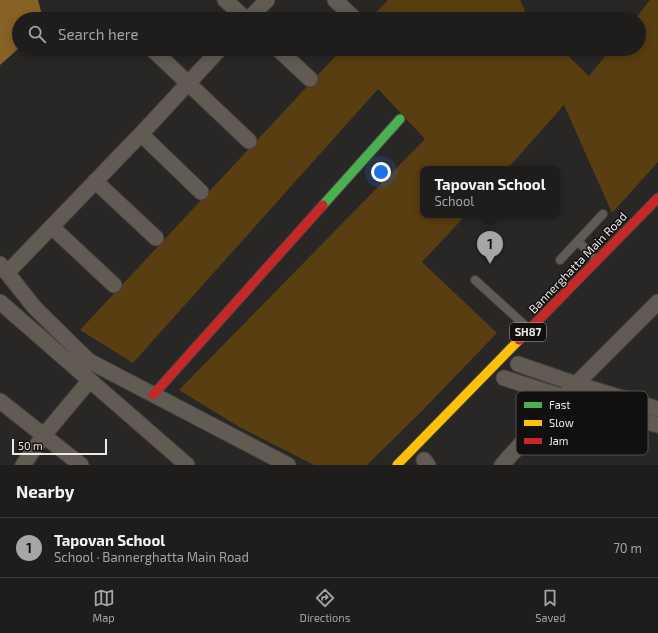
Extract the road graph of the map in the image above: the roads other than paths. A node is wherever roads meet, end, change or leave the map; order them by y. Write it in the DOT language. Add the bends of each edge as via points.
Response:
graph roads {
  1 [pos="226,0"];
  2 [pos="267,0"];
  3 [pos="335,0"];
  4 [pos="239,12"];
  5 [pos="256,12"];
  6 [pos="348,12"];
  7 [pos="159,56"];
  8 [pos="213,56"];
  9 [pos="285,56"];
  10 [pos="310,80"];
  11 [pos="188,83"];
  12 [pos="400,119"];
  13 [pos="141,134"];
  14 [pos="248,141"];
  15 [pos="95,181"];
  16 [pos="201,192"];
  17 [pos="658,198"];
  18 [pos="603,214"];
  19 [pos="52,227"];
  20 [pos="156,238"];
  21 [pos="578,241"];
  22 [pos="560,260"];
  23 [pos="597,260"];
  24 [pos="4,268"];
  25 [pos="475,280"];
  26 [pos="114,285"];
  27 [pos="0,302"];
  28 [pos="658,302"];
  29 [pos="530,330"];
  30 [pos="521,361"];
  31 [pos="90,380"];
  32 [pos="502,380"];
  33 [pos="576,384"];
  34 [pos="541,391"];
  35 [pos="569,391"];
  36 [pos="599,391"];
  37 [pos="153,395"];
  38 [pos="0,401"];
  39 [pos="648,406"];
  40 [pos="658,409"];
  41 [pos="648,422"];
  42 [pos="658,425"];
  43 [pos="44,436"];
  44 [pos="516,449"];
  45 [pos="23,465"];
  46 [pos="81,465"];
  47 [pos="187,465"];
  48 [pos="288,465"];
  49 [pos="397,465"];
  50 [pos="502,465"];
  1 -- 4 [label="street"];
  2 -- 5 [label="street"];
  3 -- 6 [label="street"];
  7 -- 11 [label="street"];
  8 -- 11 [label="street"];
  9 -- 10 [label="street"];
  11 -- 13 [label="street"];
  11 -- 14 [label="street"];
  12 -- 37 [label="main road"];
  13 -- 15 [label="street"];
  13 -- 16 [label="street"];
  15 -- 19 [label="street"];
  15 -- 20 [label="street"];
  17 -- 23 [label="main road, Bannerghatta Main Road / SH87"];
  18 -- 21 [label="lane"];
  19 -- 24 [label="street"];
  19 -- 26 [label="street"];
  21 -- 22 [label="lane"];
  21 -- 23 [label="lane"];
  23 -- 29 [label="main road, Bannerghatta Main Road / SH87"];
  24 -- 37 [label="street" via="35,308 89,361"];
  25 -- 29 [label="lane"];
  27 -- 31 [label="street"];
  28 -- 33 [label="street"];
  29 -- 49 [label="main road, Bannerghatta Main Road / SH87"];
  30 -- 32 [label="main road"];
  30 -- 33 [label="street"];
  31 -- 43 [label="street"];
  31 -- 47 [label="street"];
  32 -- 34 [label="street"];
  33 -- 35 [label="street"];
  33 -- 36 [label="street"];
  37 -- 48 [label="street"];
  38 -- 43 [label="street"];
  39 -- 40 [label="street"];
  41 -- 42 [label="street"];
  43 -- 45 [label="street"];
  43 -- 46 [label="street"];
  44 -- 50 [label="street"];
}
